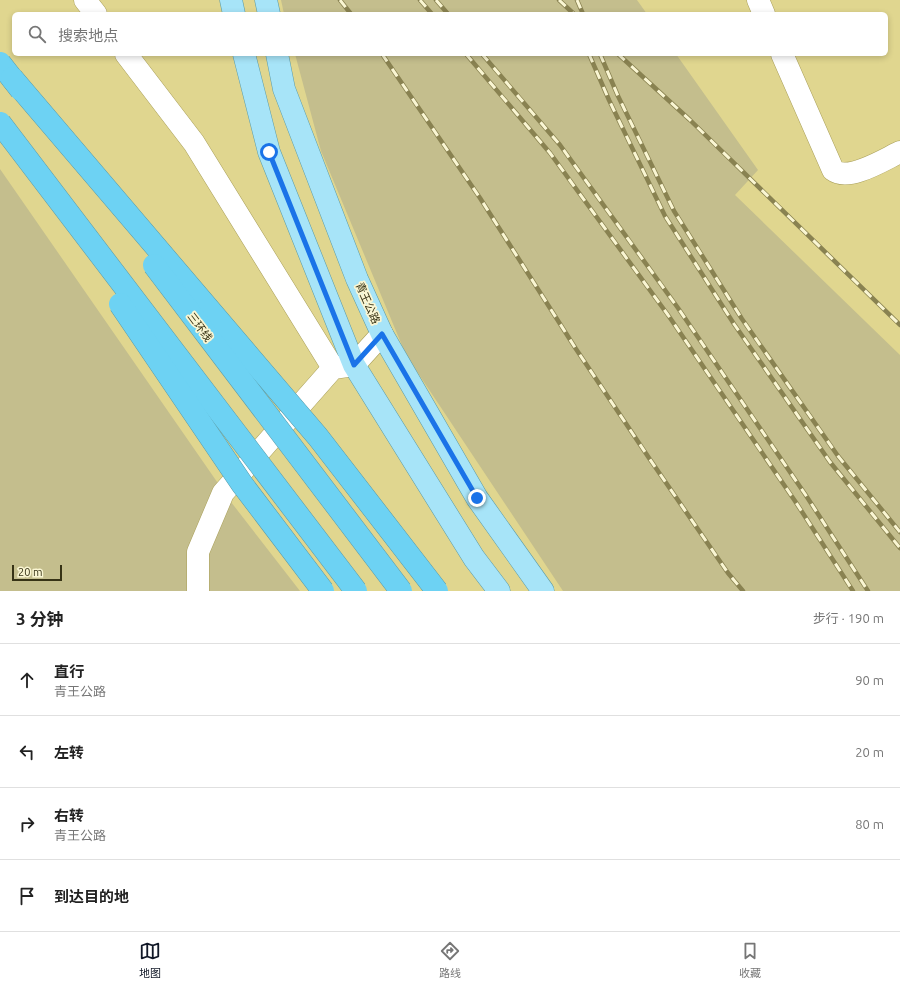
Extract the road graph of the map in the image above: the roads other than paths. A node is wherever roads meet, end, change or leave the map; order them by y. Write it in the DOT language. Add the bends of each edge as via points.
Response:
graph roads {
  1 [pos="85,0"];
  2 [pos="231,0"];
  3 [pos="266,0"];
  4 [pos="758,0"];
  5 [pos="94,12"];
  6 [pos="234,12"];
  7 [pos="269,12"];
  8 [pos="763,12"];
  9 [pos="128,56"];
  10 [pos="245,56"];
  11 [pos="277,56"];
  12 [pos="783,56"];
  13 [pos="6,70"];
  14 [pos="0,124"];
  15 [pos="900,152"];
  16 [pos="382,334"];
  17 [pos="354,365"];
  18 [pos="333,368"];
  19 [pos="198,591"];
  20 [pos="323,591"];
  21 [pos="356,591"];
  22 [pos="401,591"];
  23 [pos="437,591"];
  24 [pos="499,591"];
  25 [pos="543,591"];
  1 -- 5 [label="street"];
  2 -- 6 [label="main road"];
  3 -- 7 [label="main road"];
  4 -- 8 [label="street"];
  9 -- 18 [label="street" via="194,143"];
  10 -- 17 [label="main road" via="269,152"];
  11 -- 16 [label="main road, 青王公路" via="284,89 357,279"];
  12 -- 15 [label="street" via="832,170 838,174 851,174"];
  13 -- 22 [label="highway, 三环线, bridge"];
  13 -- 23 [label="highway, bridge" via="318,437"];
  14 -- 20 [label="highway, bridge" via="242,484"];
  14 -- 21 [label="highway, bridge"];
  16 -- 17 [label="street"];
  16 -- 25 [label="main road, 青王公路" via="477,498"];
  17 -- 18 [label="street"];
  17 -- 24 [label="main road" via="474,558"];
  18 -- 19 [label="street" via="223,493 198,552"];
}
